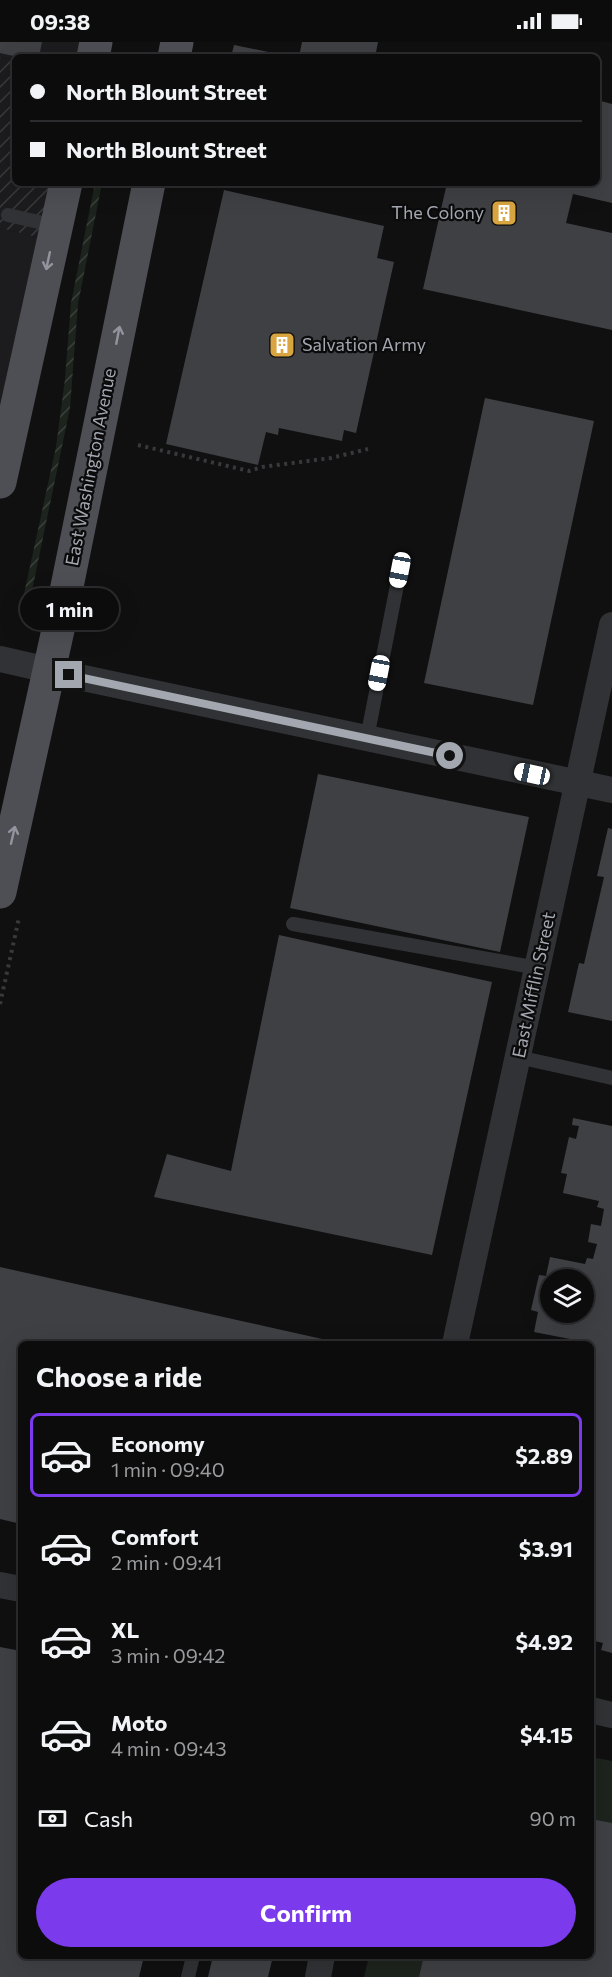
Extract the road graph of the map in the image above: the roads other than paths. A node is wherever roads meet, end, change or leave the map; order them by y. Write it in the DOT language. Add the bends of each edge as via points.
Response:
graph roads {
  1 [pos="65,186"];
  2 [pos="148,186"];
  3 [pos="8,215"];
  4 [pos="56,226"];
  5 [pos="0,482"];
  6 [pos="400,570"];
  7 [pos="612,625"];
  8 [pos="0,659"];
  9 [pos="50,671"];
  10 [pos="367,738"];
  11 [pos="578,783"];
  12 [pos="612,790"];
  13 [pos="0,892"];
  14 [pos="293,924"];
  15 [pos="538,968"];
  16 [pos="518,1057"];
  17 [pos="612,1078"];
  18 [pos="456,1341"];
  19 [pos="0,1585"];
  20 [pos="18,1588"];
  21 [pos="594,1711"];
  22 [pos="612,1715"];
  23 [pos="192,1959"];
  24 [pos="321,1959"];
  25 [pos="188,1977"];
  26 [pos="318,1977"];
  1 -- 4 [label="main road"];
  9 -- 2 [label="main road, East Washington Avenue, one-way"];
  3 -- 4 [label="lane"];
  4 -- 5 [label="main road, one-way"];
  6 -- 10 [label="lane"];
  7 -- 11 [label="street, East Mifflin Street"];
  8 -- 9 [label="street"];
  9 -- 10 [label="street"];
  13 -- 9 [label="main road, East Washington Avenue, one-way"];
  10 -- 11 [label="street"];
  11 -- 12 [label="street"];
  11 -- 15 [label="street, East Mifflin Street"];
  14 -- 15 [label="lane"];
  15 -- 16 [label="street, East Mifflin Street"];
  16 -- 17 [label="lane"];
  16 -- 18 [label="street, East Mifflin Street"];
  19 -- 20 [label="street"];
  21 -- 22 [label="street"];
  23 -- 25 [label="lane"];
  24 -- 26 [label="street"];
}
